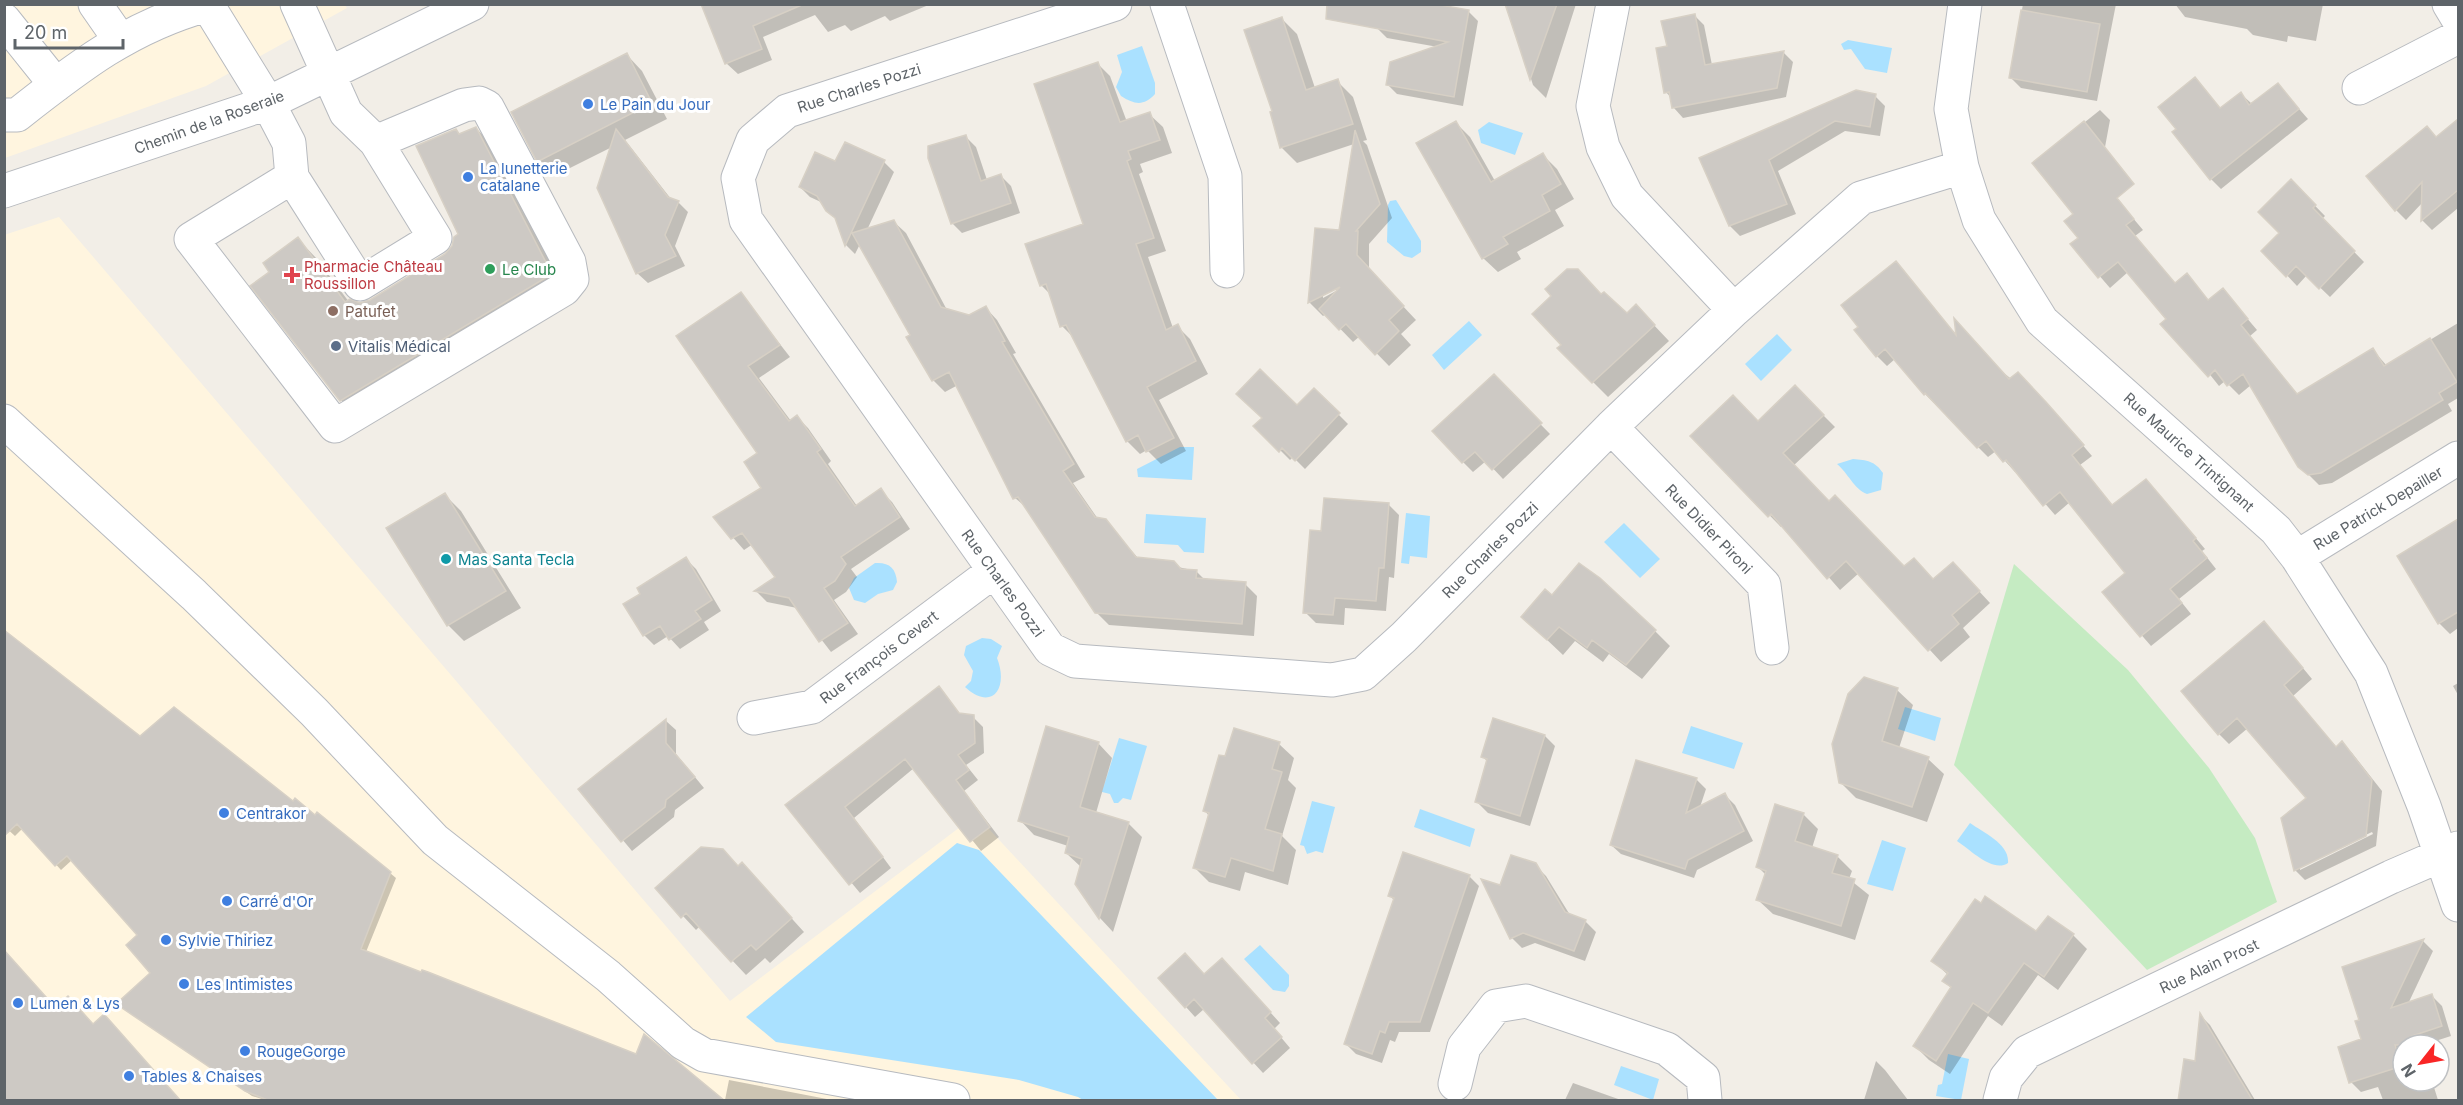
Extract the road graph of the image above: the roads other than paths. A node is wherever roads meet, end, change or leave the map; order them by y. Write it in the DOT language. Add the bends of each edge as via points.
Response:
graph roads {
  1 [pos="297,4"];
  2 [pos="472,4"];
  3 [pos="1115,4"];
  4 [pos="1167,4"];
  5 [pos="1613,4"];
  6 [pos="1965,4"];
  7 [pos="2449,4"];
  8 [pos="207,5"];
  9 [pos="112,17"];
  10 [pos="2458,19"];
  11 [pos="4,20"];
  12 [pos="2458,37"];
  13 [pos="327,74"];
  14 [pos="56,85"];
  15 [pos="2359,87"];
  16 [pos="268,104"];
  17 [pos="4,116"];
  18 [pos="376,142"];
  19 [pos="1962,167"];
  20 [pos="292,177"];
  21 [pos="4,191"];
  22 [pos="1227,271"];
  23 [pos="1734,310"];
  24 [pos="4,421"];
  25 [pos="1611,428"];
  26 [pos="2458,459"];
  27 [pos="2297,557"];
  28 [pos="994,571"];
  29 [pos="1772,648"];
  30 [pos="754,718"];
  31 [pos="2450,852"];
  32 [pos="2458,905"];
  33 [pos="1455,1084"];
  34 [pos="953,1101"];
  35 [pos="1705,1101"];
  36 [pos="2000,1101"];
  1 -- 13 [label="street"];
  2 -- 13 [label="street, Chemin de la Roseraie"];
  3 -- 28 [label="street, Rue Charles Pozzi" via="787,111 753,140 738,178 746,220"];
  4 -- 22 [label="street" via="1225,176"];
  5 -- 23 [label="street" via="1593,106 1603,147 1627,196"];
  6 -- 19 [label="street, Rue Maurice Trintignant" via="1951,110"];
  7 -- 10 [label="street"];
  8 -- 9 [label="street" via="184,12"];
  8 -- 16 [label="street"];
  9 -- 14 [label="street" via="90,58"];
  11 -- 14 [label="street"];
  12 -- 15 [label="street"];
  13 -- 16 [label="street, Chemin de la Roseraie"];
  13 -- 18 [label="street" via="346,113"];
  14 -- 17 [label="street" via="17,116"];
  16 -- 20 [label="street" via="289,143"];
  16 -- 21 [label="street, Chemin de la Roseraie"];
  18 -- 20 [label="street" via="435,238 360,284"];
  18 -- 20 [label="street" via="464,105 479,103 487,107 569,262 572,279 564,289 335,426 191,239"];
  19 -- 23 [label="street, Rue Charles Pozzi" via="1861,198"];
  19 -- 27 [label="street, Rue Maurice Trintignant" via="1979,220 2042,321 2276,530"];
  23 -- 25 [label="street, Rue Charles Pozzi"];
  24 -- 34 [label="street" via="194,595 314,712 435,840 608,976 683,1043 704,1055"];
  25 -- 28 [label="street, Rue Charles Pozzi" via="1363,674 1332,680 1075,661 1050,648"];
  25 -- 29 [label="street, Rue Didier Pironi" via="1764,585"];
  26 -- 27 [label="street, Rue Patrick Depailler"];
  27 -- 31 [label="street, Rue Maurice Trintignant" via="2371,673"];
  28 -- 30 [label="street, Rue François Cevert" via="812,707"];
  31 -- 32 [label="street, Rue Maurice Trintignant"];
  31 -- 36 [label="street, Rue Alain Prost" via="2027,1052 2006,1077"];
  33 -- 35 [label="street" via="1464,1047 1496,1006 1526,1001 1667,1049 1703,1078"];
}
